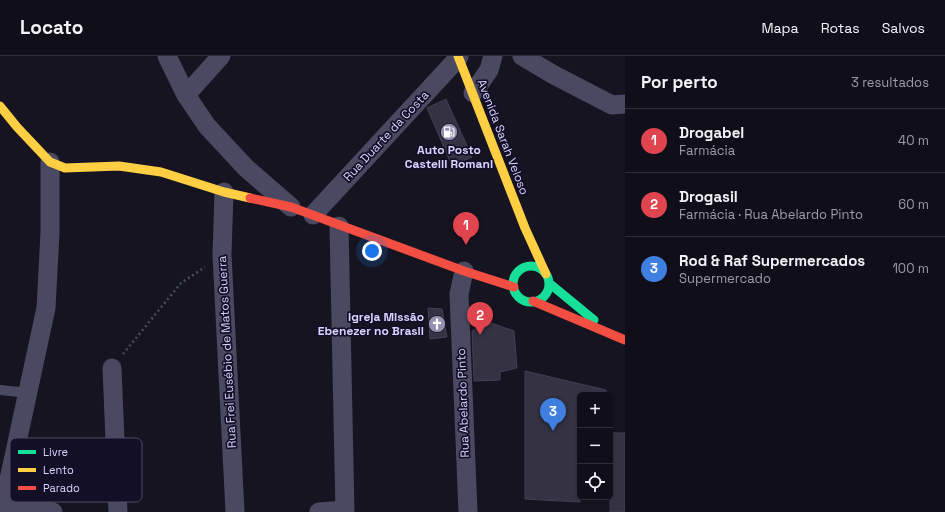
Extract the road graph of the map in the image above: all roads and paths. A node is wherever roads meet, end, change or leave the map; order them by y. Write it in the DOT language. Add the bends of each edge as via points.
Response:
graph roads {
  1 [pos="167,56"];
  2 [pos="221,56"];
  3 [pos="493,56"];
  4 [pos="522,56"];
  5 [pos="459,57"];
  6 [pos="473,93"];
  7 [pos="186,95"];
  8 [pos="625,104"];
  9 [pos="0,106"];
  10 [pos="50,162"];
  11 [pos="224,192"];
  12 [pos="291,207"];
  13 [pos="313,215"];
  14 [pos="339,226"];
  15 [pos="525,228"];
  16 [pos="523,242"];
  17 [pos="222,255"];
  18 [pos="521,257"];
  19 [pos="464,271"];
  20 [pos="518,272"];
  21 [pos="548,278"];
  22 [pos="514,287"];
  23 [pos="533,301"];
  24 [pos="614,336"];
  25 [pos="625,340"];
  26 [pos="112,368"];
  27 [pos="0,390"];
  28 [pos="28,393"];
  29 [pos="18,438"];
  30 [pos="115,438"];
  31 [pos="10,477"];
  32 [pos="118,502"];
  33 [pos="3,509"];
  34 [pos="345,511"];
  35 [pos="52,512"];
  36 [pos="118,512"];
  37 [pos="235,512"];
  38 [pos="320,512"];
  39 [pos="468,512"];
  1 -- 7 [label="street"];
  2 -- 7 [label="street"];
  3 -- 6 [label="street" via="489,70"];
  4 -- 8 [label="street" via="612,105"];
  5 -- 6 [label="main road, Avenida Sarah Veloso"];
  5 -- 13 [label="street, Rua Duarte da Costa"];
  6 -- 15 [label="main road, Avenida Sarah Veloso"];
  7 -- 12 [label="street" via="207,126 246,168"];
  9 -- 10 [label="main road"];
  10 -- 11 [label="main road" via="65,168 119,166 161,172"];
  10 -- 28 [label="street" via="46,308"];
  11 -- 12 [label="main road"];
  11 -- 17 [label="street, Rua Frei Eusébio de Matos Guerra"];
  12 -- 13 [label="main road"];
  13 -- 14 [label="main road"];
  14 -- 19 [label="main road"];
  14 -- 34 [label="street"];
  15 -- 16 [label="main road, Avenida Sarah Veloso"];
  15 -- 21 [label="main road, Avenida Sarah Veloso"];
  17 -- 26 [label="path" via="181,283"];
  17 -- 37 [label="street, Rua Frei Eusébio de Matos Guerra"];
  18 -- 20 [label="main road"];
  19 -- 22 [label="main road"];
  19 -- 39 [label="street, Rua Abelardo Pinto" via="459,294"];
  20 -- 21 [label="main road" via="527,266 533,266 543,270"];
  20 -- 22 [label="main road"];
  21 -- 23 [label="main road" via="546,293"];
  21 -- 24 [label="main road, Avenida Sarah Veloso"];
  22 -- 23 [label="main road" via="519,296"];
  23 -- 24 [label="main road, Avenida Sarah Veloso"];
  24 -- 25 [label="main road, Avenida Sarah Veloso"];
  26 -- 30 [label="street"];
  27 -- 28 [label="lane"];
  28 -- 29 [label="street"];
  31 -- 33 [label="street"];
  32 -- 36 [label="street"];
  33 -- 35 [label="street"];
  34 -- 38 [label="street"];
}
